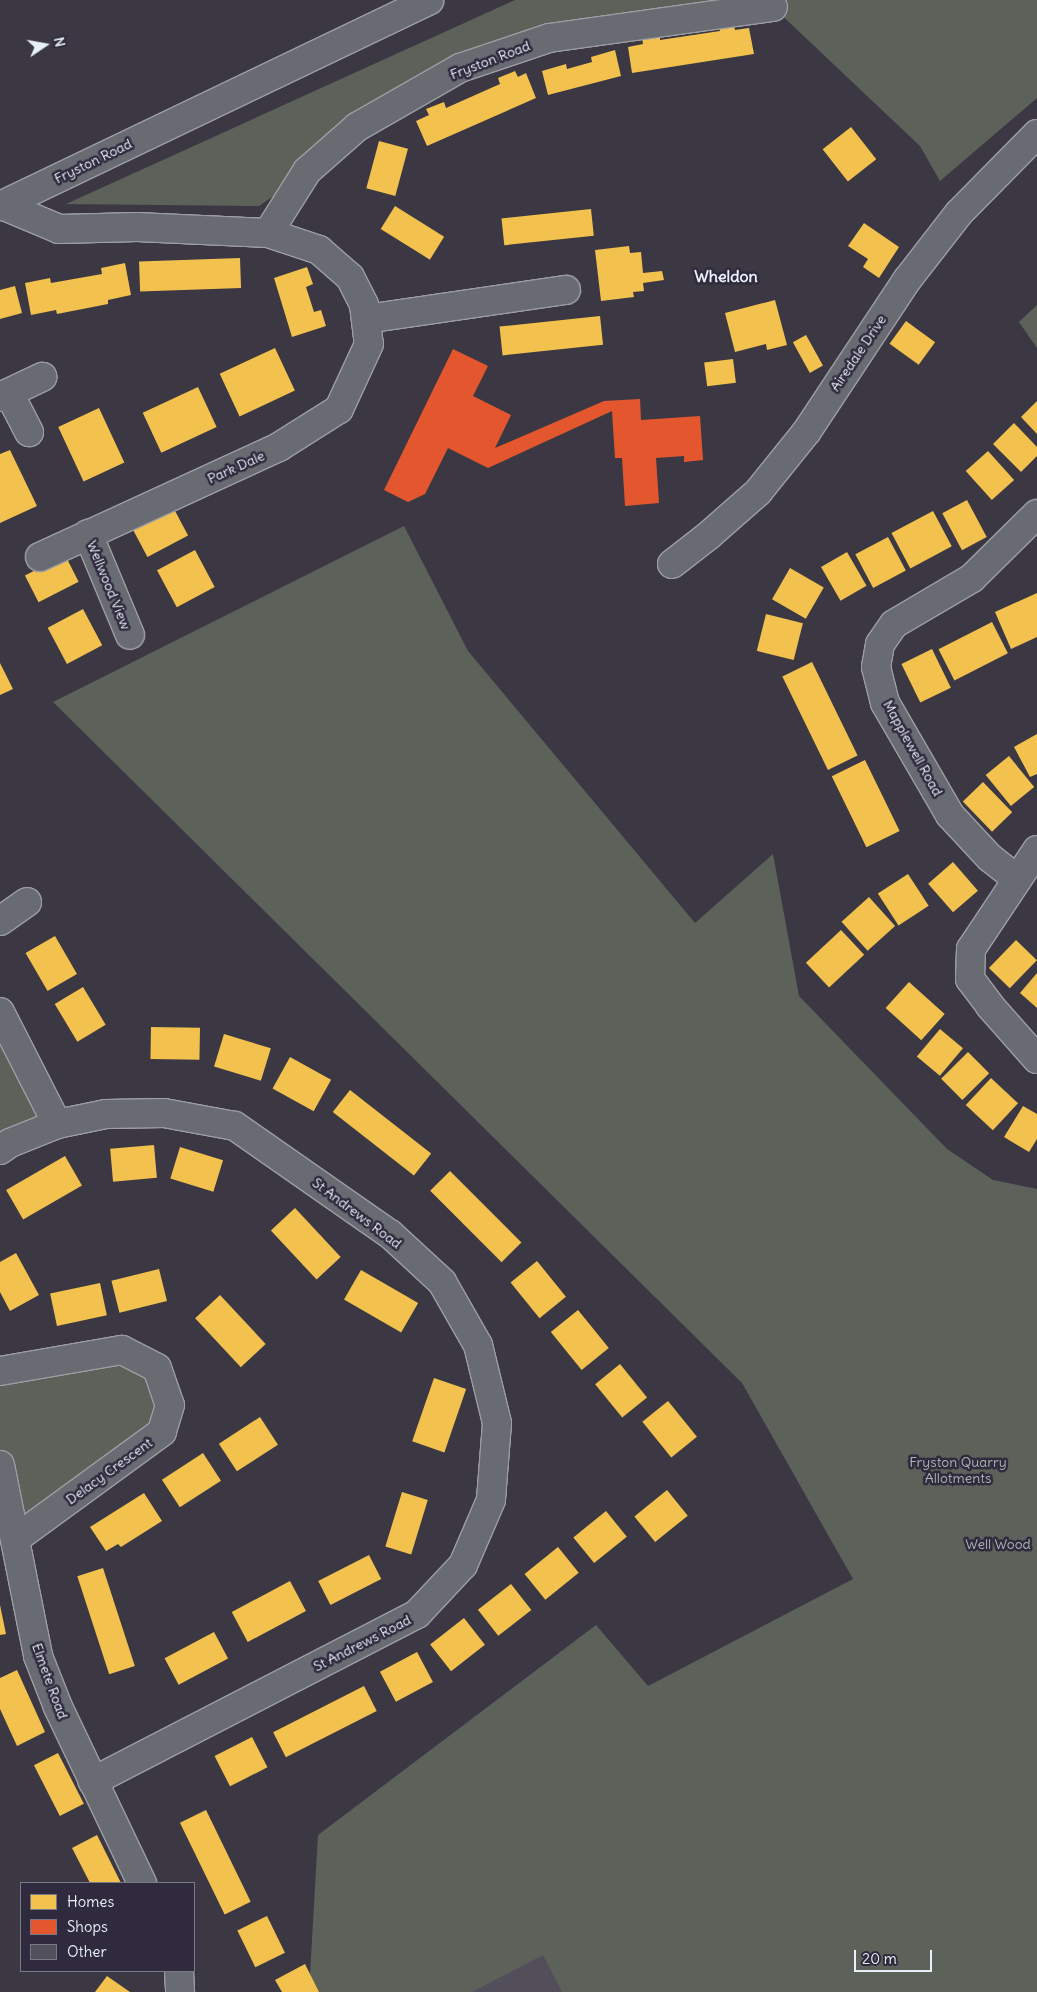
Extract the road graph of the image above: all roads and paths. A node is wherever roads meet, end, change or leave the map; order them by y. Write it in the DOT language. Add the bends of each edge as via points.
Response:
graph roads {
  1 [pos="429,0"];
  2 [pos="773,7"];
  3 [pos="1037,134"];
  4 [pos="1,206"];
  5 [pos="268,233"];
  6 [pos="566,290"];
  7 [pos="366,319"];
  8 [pos="42,376"];
  9 [pos="5,395"];
  10 [pos="29,432"];
  11 [pos="1037,514"];
  12 [pos="88,534"];
  13 [pos="40,557"];
  14 [pos="672,564"];
  15 [pos="130,635"];
  16 [pos="1037,850"];
  17 [pos="1017,879"];
  18 [pos="27,902"];
  19 [pos="0,921"];
  20 [pos="0,1012"];
  21 [pos="1037,1059"];
  22 [pos="57,1124"];
  23 [pos="0,1150"];
  24 [pos="0,1371"];
  25 [pos="0,1465"];
  26 [pos="15,1539"];
  27 [pos="93,1781"];
  28 [pos="142,1882"];
  29 [pos="179,1972"];
  30 [pos="180,1992"];
  1 -- 4 [label="street, Fryston Road"];
  2 -- 5 [label="street, Fryston Road" via="549,38 460,68 357,127 308,171"];
  3 -- 14 [label="street, Airedale Drive" via="960,212 912,273 807,431 758,492"];
  4 -- 5 [label="street, Park Dale" via="59,230 137,227"];
  5 -- 7 [label="street, Park Dale" via="319,250 350,277 364,305"];
  6 -- 7 [label="street"];
  7 -- 12 [label="street, Park Dale" via="370,344 339,409 279,447"];
  8 -- 9 [label="street"];
  9 -- 10 [label="street"];
  11 -- 17 [label="street, Mapplewell Road" via="972,578 894,624 880,644 876,667 885,703 950,815 990,858"];
  12 -- 13 [label="street, Park Dale"];
  12 -- 15 [label="street, Wellwood View"];
  16 -- 17 [label="street"];
  17 -- 21 [label="street" via="971,949 970,979"];
  18 -- 19 [label="street"];
  20 -- 22 [label="street"];
  22 -- 23 [label="street, St Andrews Road"];
  22 -- 27 [label="street, St Andrews Road" via="106,1114 164,1113 235,1126 390,1234 442,1282 478,1345 497,1423 491,1500 463,1565 417,1614"];
  24 -- 26 [label="street, Delacy Crescent" via="122,1350 157,1368 170,1405 162,1432"];
  25 -- 26 [label="street, Elmete Road"];
  26 -- 27 [label="street, Elmete Road" via="38,1656"];
  27 -- 28 [label="street, Elmete Road"];
  29 -- 30 [label="street"];
}
